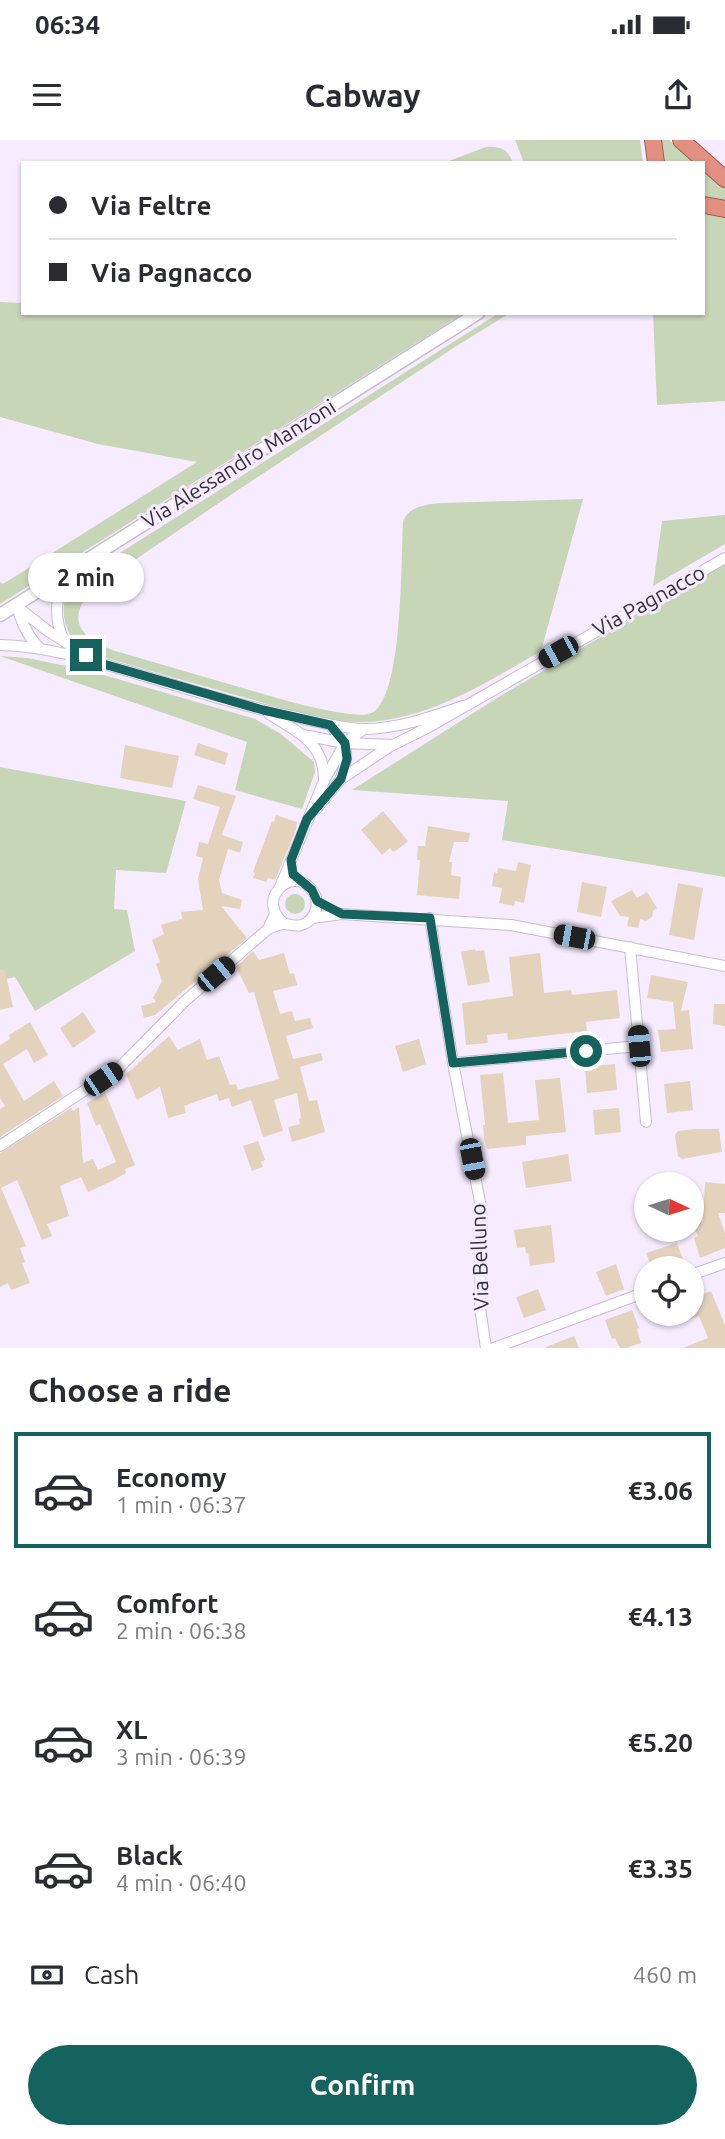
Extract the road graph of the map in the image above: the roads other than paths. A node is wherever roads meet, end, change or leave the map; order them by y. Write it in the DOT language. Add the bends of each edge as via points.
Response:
graph roads {
  1 [pos="653,140"];
  2 [pos="681,140"];
  3 [pos="656,161"];
  4 [pos="705,161"];
  5 [pos="705,161"];
  6 [pos="725,179"];
  7 [pos="705,205"];
  8 [pos="725,209"];
  9 [pos="475,315"];
  10 [pos="725,558"];
  11 [pos="69,572"];
  12 [pos="16,606"];
  13 [pos="0,615"];
  14 [pos="64,642"];
  15 [pos="0,645"];
  16 [pos="41,648"];
  17 [pos="100,663"];
  18 [pos="463,706"];
  19 [pos="263,710"];
  20 [pos="330,725"];
  21 [pos="364,729"];
  22 [pos="303,735"];
  23 [pos="345,743"];
  24 [pos="393,745"];
  25 [pos="341,779"];
  26 [pos="324,780"];
  27 [pos="307,819"];
  28 [pos="291,860"];
  29 [pos="302,883"];
  30 [pos="280,887"];
  31 [pos="317,901"];
  32 [pos="275,914"];
  33 [pos="342,914"];
  34 [pos="312,918"];
  35 [pos="430,918"];
  36 [pos="285,924"];
  37 [pos="268,929"];
  38 [pos="630,947"];
  39 [pos="725,966"];
  40 [pos="639,1046"];
  41 [pos="453,1063"];
  42 [pos="646,1122"];
  43 [pos="0,1146"];
  44 [pos="725,1263"];
  45 [pos="704,1270"];
  46 [pos="634,1296"];
  47 [pos="486,1348"];
  48 [pos="494,1348"];
  1 -- 3 [label="highway"];
  2 -- 4 [label="highway"];
  5 -- 6 [label="highway"];
  7 -- 8 [label="highway"];
  9 -- 11 [label="street, Via Alessandro Manzoni"];
  10 -- 18 [label="street, Via Pagnacco"];
  11 -- 12 [label="street, Via Alessandro Manzoni"];
  11 -- 14 [label="street" via="57,599 58,629"];
  12 -- 13 [label="street, Via Alessandro Manzoni"];
  12 -- 14 [label="street, Via Pagnacco"];
  12 -- 16 [label="street" via="27,633"];
  14 -- 17 [label="street, Via Pagnacco"];
  15 -- 16 [label="street, Via Pagnacco"];
  16 -- 17 [label="street, Via Pagnacco"];
  17 -- 19 [label="street, Via Pagnacco"];
  18 -- 21 [label="street, Via Pagnacco" via="403,724"];
  18 -- 24 [label="street, Via Pagnacco"];
  19 -- 20 [label="street, Via Pagnacco"];
  19 -- 22 [label="street, Via Pagnacco"];
  20 -- 21 [label="street, Via Pagnacco"];
  20 -- 23 [label="street"];
  21 -- 23 [label="street, Via Pagnacco"];
  22 -- 23 [label="street, Via Pagnacco"];
  22 -- 26 [label="street, Via Pagnacco" via="325,765"];
  23 -- 24 [label="street, Via Pagnacco"];
  23 -- 25 [label="street" via="347,759"];
  23 -- 26 [label="street, Via Pagnacco"];
  24 -- 25 [label="street, Via Pagnacco"];
  25 -- 27 [label="street, Via Pagnacco"];
  26 -- 27 [label="street, Via Pagnacco"];
  27 -- 28 [label="street, Via Pagnacco"];
  28 -- 29 [label="street" via="293,874"];
  28 -- 30 [label="street, Via Pagnacco"];
  29 -- 30 [label="street"];
  29 -- 31 [label="street"];
  30 -- 32 [label="street" via="273,900"];
  31 -- 33 [label="street"];
  31 -- 34 [label="street"];
  32 -- 36 [label="street"];
  32 -- 37 [label="street"];
  33 -- 34 [label="street"];
  33 -- 35 [label="street"];
  34 -- 36 [label="street" via="300,926"];
  35 -- 38 [label="street" via="511,925"];
  35 -- 41 [label="street, Via Belluno"];
  36 -- 37 [label="street"];
  37 -- 43 [label="street" via="185,1001 120,1068"];
  38 -- 39 [label="street"];
  38 -- 40 [label="street"];
  40 -- 41 [label="street"];
  40 -- 42 [label="street"];
  41 -- 47 [label="street, Via Belluno" via="481,1207 480,1308"];
  44 -- 45 [label="street"];
  46 -- 48 [label="street"];
}
